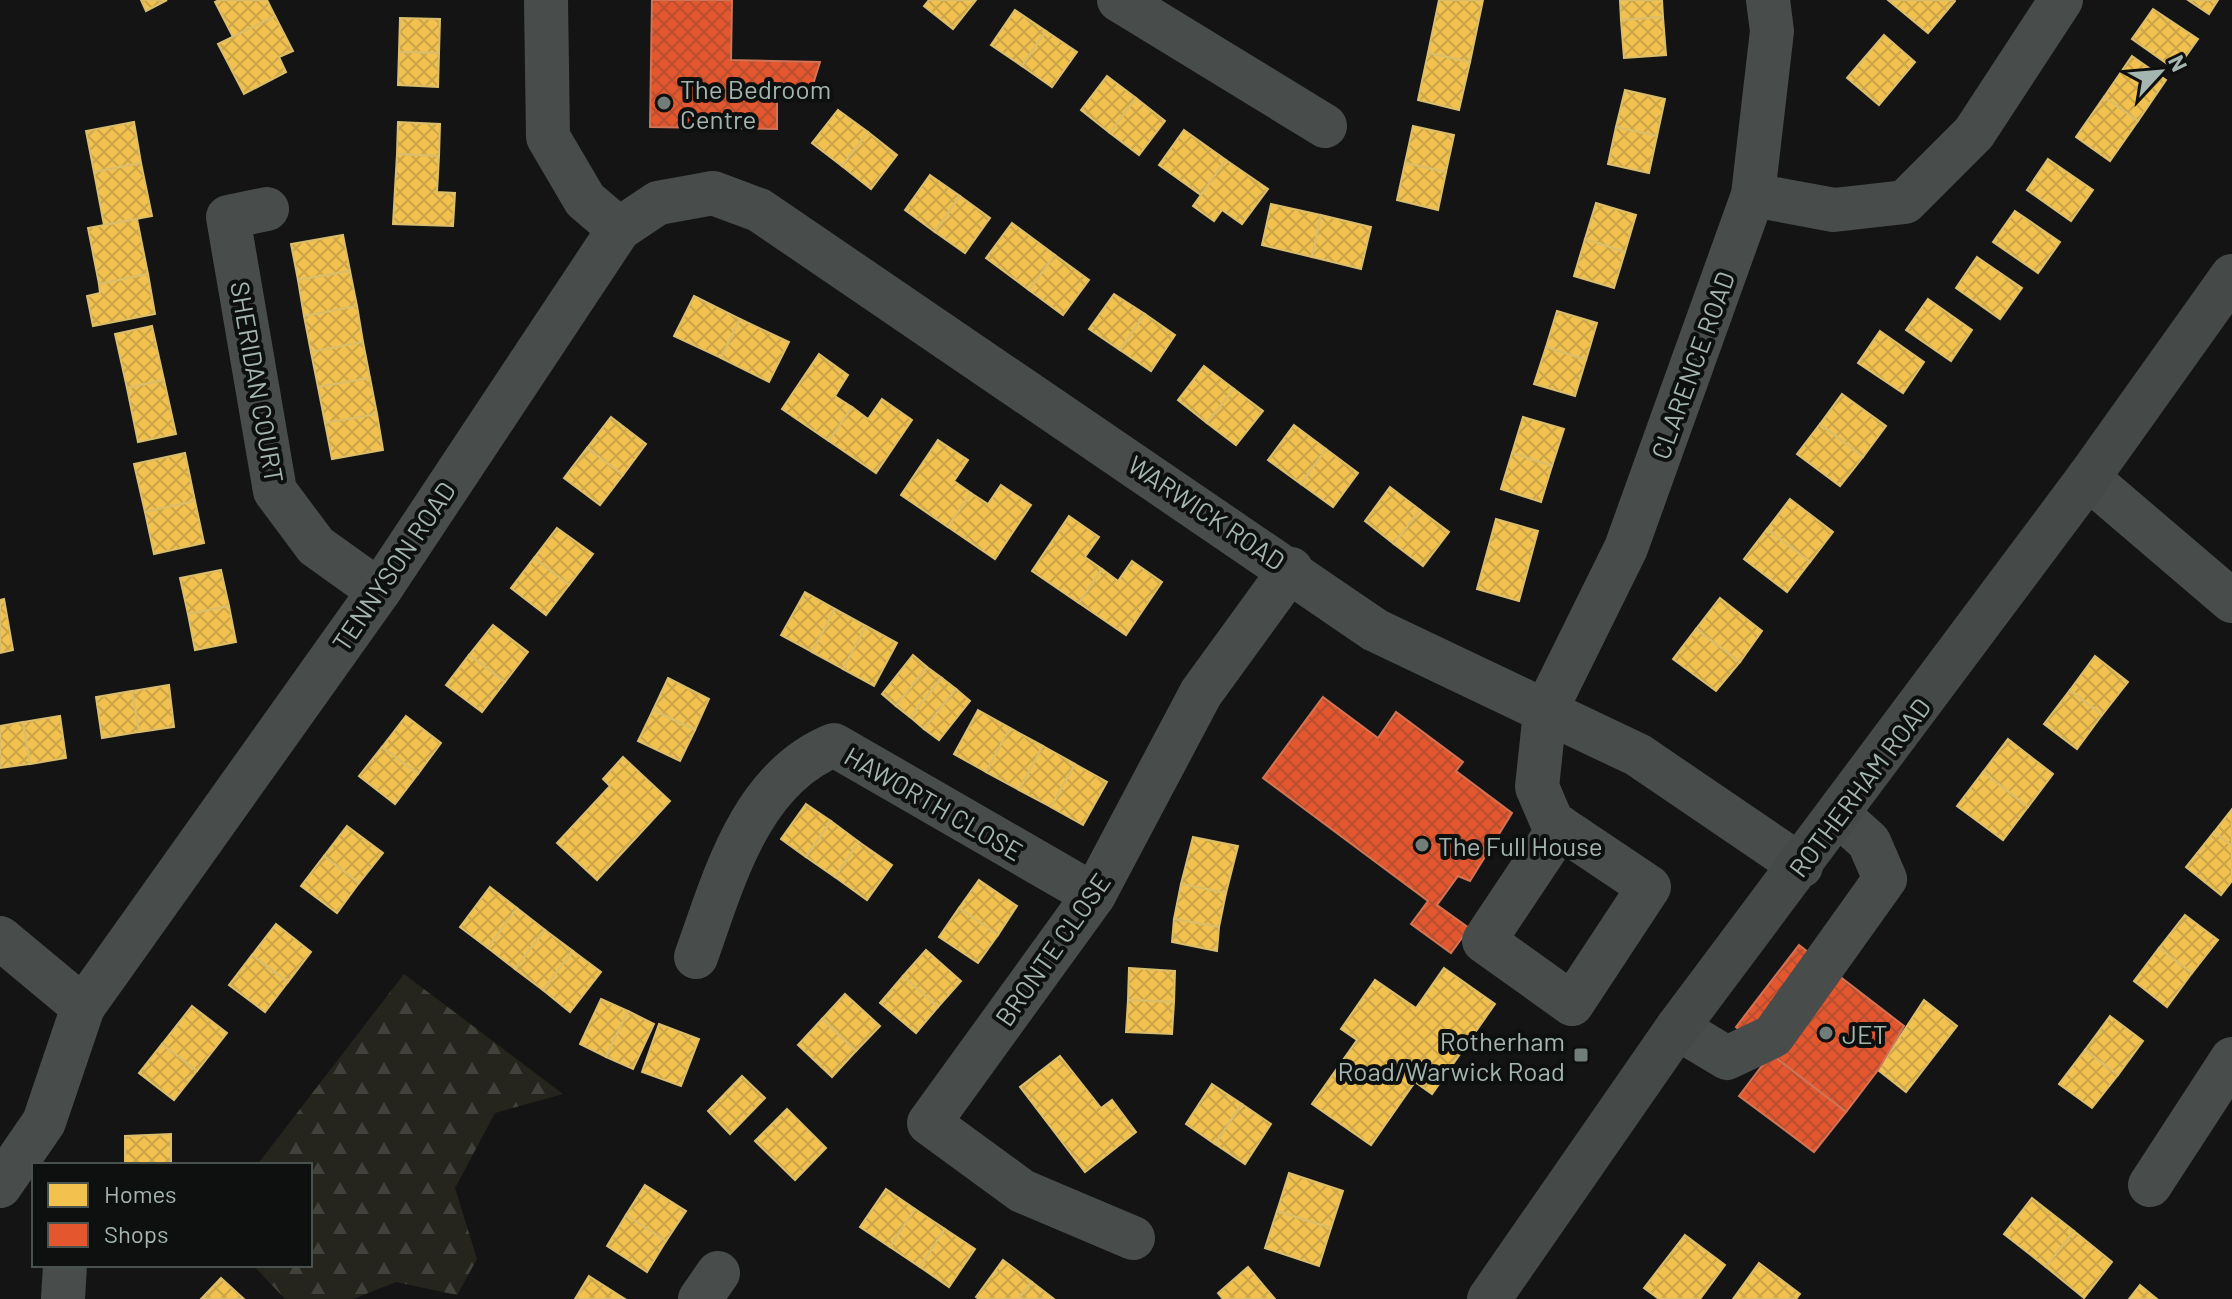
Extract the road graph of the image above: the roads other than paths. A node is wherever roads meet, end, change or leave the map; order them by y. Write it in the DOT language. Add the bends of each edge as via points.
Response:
graph roads {
  1 [pos="546,0"];
  2 [pos="1119,0"];
  3 [pos="1768,0"];
  4 [pos="2061,0"];
  5 [pos="1325,126"];
  6 [pos="1753,195"];
  7 [pos="267,209"];
  8 [pos="619,229"];
  9 [pos="2232,276"];
  10 [pos="2088,478"];
  11 [pos="1291,569"];
  12 [pos="379,591"];
  13 [pos="2232,601"];
  14 [pos="1545,712"];
  15 [pos="1838,814"];
  16 [pos="1560,827"];
  17 [pos="1801,866"];
  18 [pos="1094,895"];
  19 [pos="0,938"];
  20 [pos="696,957"];
  21 [pos="83,1007"];
  22 [pos="1677,1028"];
  23 [pos="2232,1059"];
  24 [pos="44,1122"];
  25 [pos="49,1163"];
  26 [pos="2150,1185"];
  27 [pos="0,1186"];
  28 [pos="1133,1238"];
  29 [pos="65,1267"];
  30 [pos="1505,1293"];
  31 [pos="63,1299"];
  1 -- 8 [label="street" via="548,137 585,200"];
  2 -- 5 [label="street"];
  3 -- 6 [label="street, CLARENCE ROAD" via="1772,31"];
  4 -- 6 [label="street" via="1974,133 1905,202 1834,210"];
  6 -- 14 [label="street, CLARENCE ROAD" via="1626,548"];
  7 -- 12 [label="street, SHERIDAN COURT" via="228,217 275,491 316,546"];
  8 -- 11 [label="street, WARWICK ROAD" via="658,203 713,193 759,210"];
  8 -- 12 [label="street, TENNYSON ROAD"];
  9 -- 10 [label="main road, ROTHERHAM ROAD"];
  10 -- 13 [label="street"];
  10 -- 15 [label="main road, ROTHERHAM ROAD"];
  11 -- 14 [label="street, WARWICK ROAD" via="1375,630"];
  11 -- 18 [label="street, BRONTE CLOSE" via="1201,693"];
  12 -- 21 [label="street, TENNYSON ROAD"];
  14 -- 16 [label="street" via="1537,787 1552,822"];
  14 -- 17 [label="street, WARWICK ROAD" via="1638,755"];
  15 -- 17 [label="main road, ROTHERHAM ROAD"];
  15 -- 22 [label="street" via="1869,842 1885,879 1773,1036 1727,1058"];
  17 -- 22 [label="main road, ROTHERHAM ROAD"];
  18 -- 20 [label="street, HAWORTH CLOSE" via="834,745 808,756 781,781 734,850"];
  18 -- 28 [label="street, BRONTE CLOSE" via="929,1123 1022,1191"];
  19 -- 21 [label="street"];
  21 -- 24 [label="street, TENNYSON ROAD"];
  22 -- 30 [label="main road, ROTHERHAM ROAD"];
  23 -- 26 [label="street"];
  24 -- 25 [label="street, TENNYSON ROAD"];
  24 -- 27 [label="street, TENNYSON ROAD"];
  29 -- 31 [label="street"];
}
